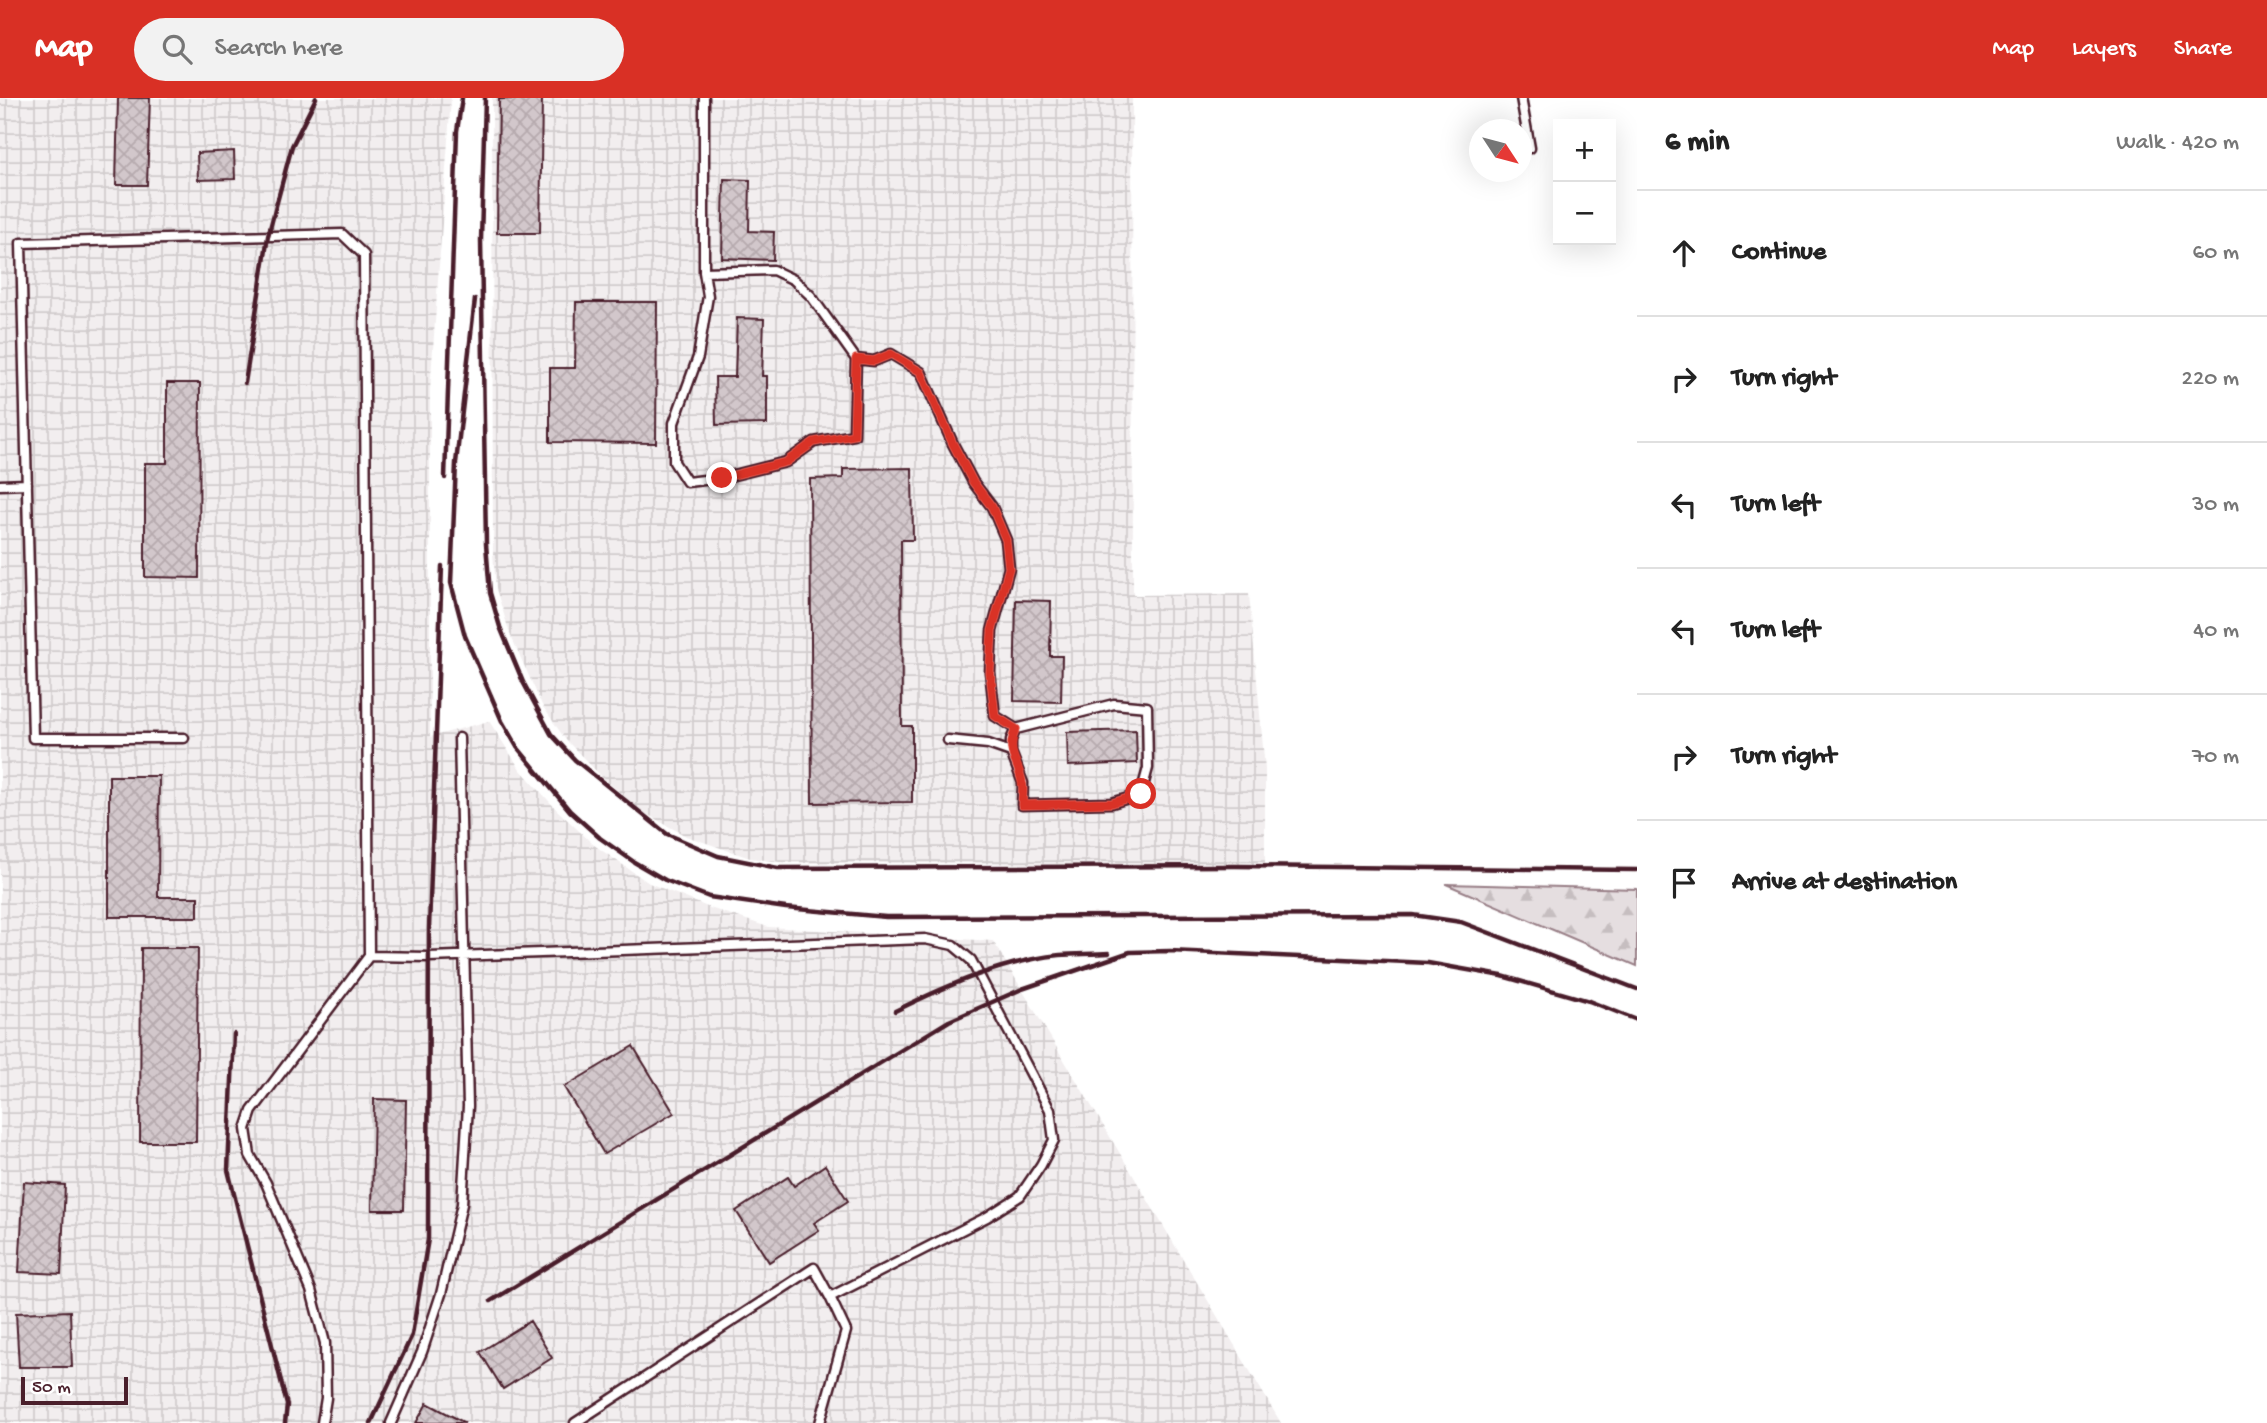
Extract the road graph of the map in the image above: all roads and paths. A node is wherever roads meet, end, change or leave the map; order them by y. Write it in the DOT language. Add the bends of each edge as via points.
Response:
graph roads {
  1 [pos="704,98"];
  2 [pos="1521,98"];
  3 [pos="1525,119"];
  4 [pos="704,272"];
  5 [pos="856,359"];
  6 [pos="27,484"];
  7 [pos="0,485"];
  8 [pos="1016,729"];
  9 [pos="184,738"];
  10 [pos="459,738"];
  11 [pos="948,740"];
  12 [pos="1011,752"];
  13 [pos="369,956"];
  14 [pos="464,956"];
  15 [pos="830,1297"];
  16 [pos="322,1423"];
  17 [pos="391,1423"];
  18 [pos="575,1423"];
  19 [pos="820,1423"];
  1 -- 4 [label="lane"];
  2 -- 3 [label="lane"];
  4 -- 5 [label="lane" via="773,270 794,280"];
  4 -- 5 [label="lane" via="708,296 698,358 674,423 674,462 687,482 786,462 814,442 854,435"];
  5 -- 8 [label="lane" via="874,361 891,354 921,372 953,444 992,507 1006,540 1009,568 992,631 995,716"];
  6 -- 7 [label="lane"];
  6 -- 9 [label="lane" via="33,738"];
  6 -- 13 [label="lane" via="21,243 342,234 364,255"];
  8 -- 12 [label="lane"];
  8 -- 12 [label="lane" via="1114,704 1147,707 1147,768 1141,794 1112,803 1022,805 1023,783"];
  10 -- 14 [label="lane"];
  11 -- 12 [label="lane" via="988,744"];
  13 -- 14 [label="lane"];
  13 -- 16 [label="lane" via="252,1111 246,1129 250,1155 311,1290 325,1343"];
  14 -- 15 [label="lane" via="925,939 953,945 971,960 1050,1110 1054,1139 1020,1196 988,1217"];
  14 -- 17 [label="lane" via="468,1106 463,1204 438,1306"];
  15 -- 18 [label="lane" via="814,1268"];
  15 -- 19 [label="lane" via="846,1331"];
}
